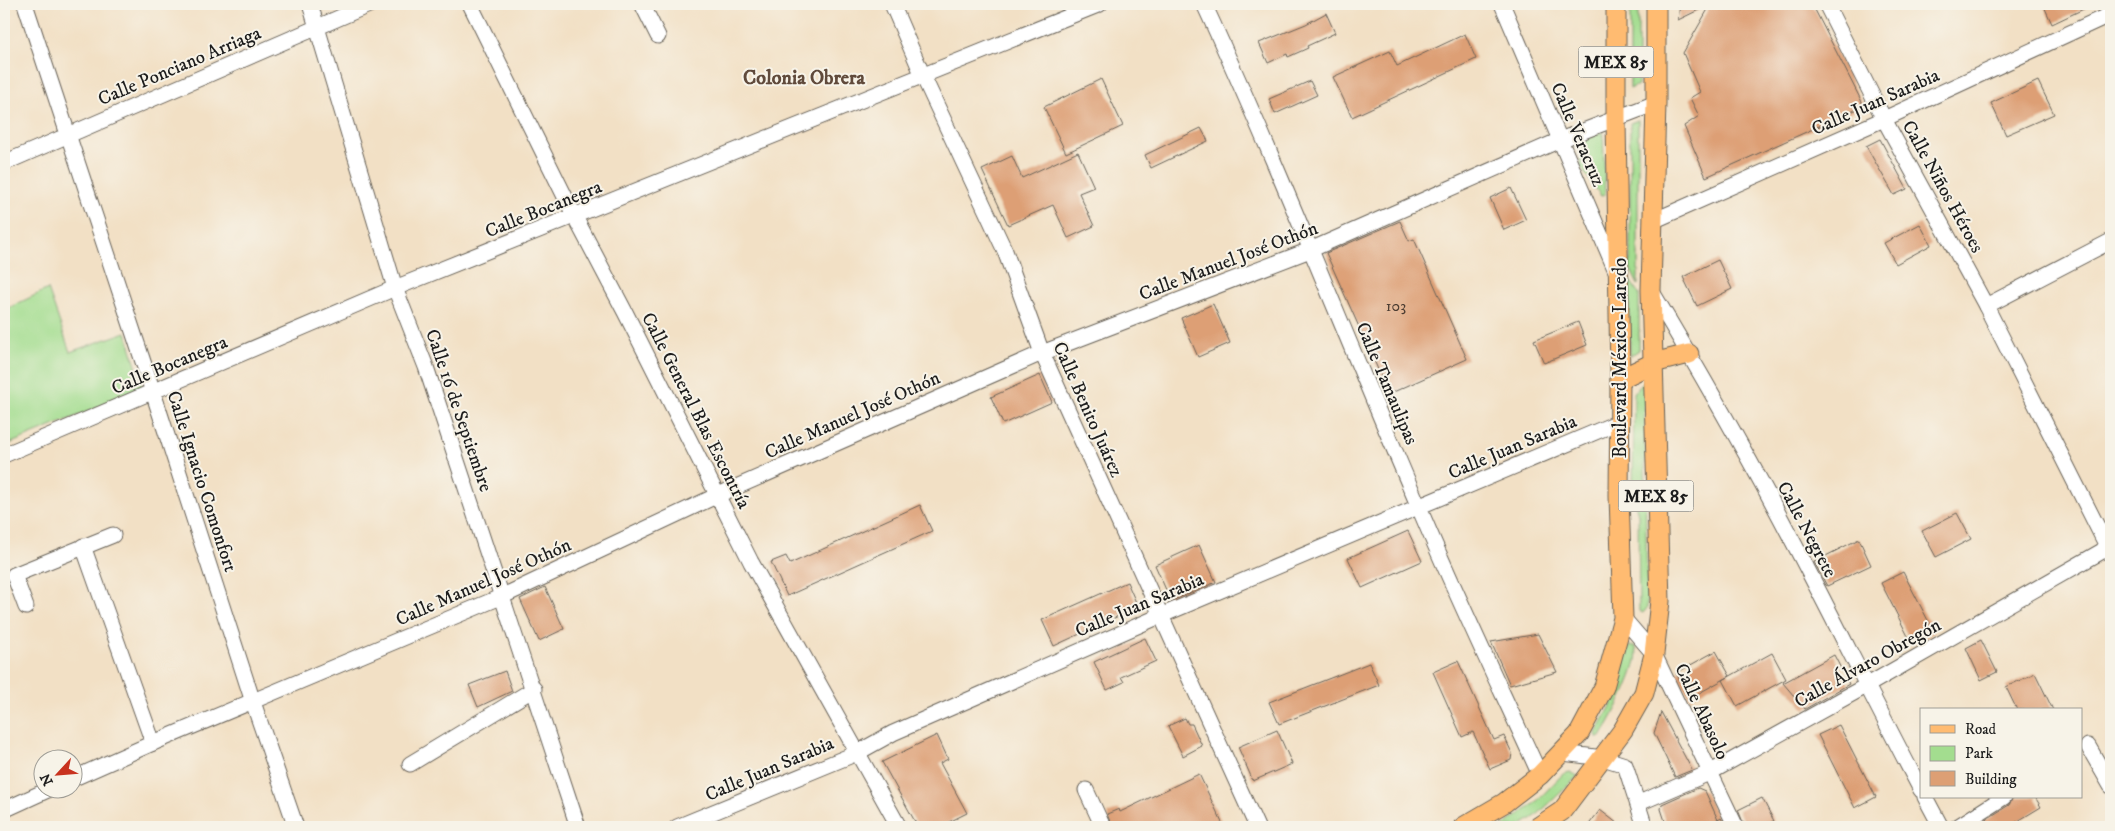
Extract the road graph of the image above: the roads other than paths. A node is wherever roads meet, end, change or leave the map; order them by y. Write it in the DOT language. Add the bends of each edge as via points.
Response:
graph roads {
  1 [pos="25,4"];
  2 [pos="310,4"];
  3 [pos="371,4"];
  4 [pos="470,4"];
  5 [pos="642,4"];
  6 [pos="892,4"];
  7 [pos="1100,4"];
  8 [pos="1204,4"];
  9 [pos="1502,4"];
  10 [pos="1616,4"];
  11 [pos="1656,4"];
  12 [pos="1826,4"];
  13 [pos="2111,14"];
  14 [pos="318,27"];
  15 [pos="658,36"];
  16 [pos="923,76"];
  17 [pos="1656,103"];
  18 [pos="1884,119"];
  19 [pos="1616,120"];
  20 [pos="68,135"];
  21 [pos="1560,140"];
  22 [pos="4,163"];
  23 [pos="575,217"];
  24 [pos="1653,221"];
  25 [pos="2111,241"];
  26 [pos="1310,250"];
  27 [pos="1619,279"];
  28 [pos="395,288"];
  29 [pos="1651,290"];
  30 [pos="1986,306"];
  31 [pos="1042,353"];
  32 [pos="1689,354"];
  33 [pos="1653,364"];
  34 [pos="1620,379"];
  35 [pos="153,392"];
  36 [pos="1618,422"];
  37 [pos="4,455"];
  38 [pos="718,495"];
  39 [pos="1419,508"];
  40 [pos="113,534"];
  41 [pos="83,546"];
  42 [pos="2110,549"];
  43 [pos="503,596"];
  44 [pos="26,607"];
  45 [pos="1160,616"];
  46 [pos="1623,618"];
  47 [pos="1654,654"];
  48 [pos="1866,686"];
  49 [pos="534,689"];
  50 [pos="253,702"];
  51 [pos="154,743"];
  52 [pos="2088,746"];
  53 [pos="857,753"];
  54 [pos="1562,753"];
  55 [pos="1603,758"];
  56 [pos="410,764"];
  57 [pos="1709,773"];
  58 [pos="82,775"];
  59 [pos="1540,775"];
  60 [pos="2111,786"];
  61 [pos="1920,788"];
  62 [pos="1086,790"];
  63 [pos="32,797"];
  64 [pos="1926,798"];
  65 [pos="2002,798"];
  66 [pos="1639,804"];
  67 [pos="4,810"];
  68 [pos="296,827"];
  69 [pos="578,827"];
  70 [pos="677,827"];
  71 [pos="899,827"];
  72 [pos="1103,827"];
  73 [pos="1257,827"];
  74 [pos="1463,827"];
  75 [pos="1538,827"];
  76 [pos="1646,827"];
  77 [pos="1736,827"];
  78 [pos="1941,827"];
  79 [pos="1957,827"];
  1 -- 20 [label="street, Calle Ignacio Comonfort"];
  2 -- 14 [label="street, Calle 16 de Septiembre"];
  3 -- 14 [label="street, Calle Ponciano Arriaga"];
  4 -- 23 [label="street, Calle General Blas Escontría"];
  5 -- 15 [label="street"];
  6 -- 16 [label="street, Calle Benito Juárez"];
  7 -- 16 [label="street, Calle Bocanegra"];
  8 -- 26 [label="street, Calle Tamaulipas" via="1252,108"];
  9 -- 21 [label="street, Calle Veracruz"];
  10 -- 19 [label="main road, Boulevard México-Laredo / MEX 85"];
  11 -- 17 [label="main road, Boulevard México-Laredo / MEX 85"];
  12 -- 18 [label="street, Calle Niños Héroes"];
  13 -- 18 [label="street, Calle Juan Sarabia"];
  14 -- 20 [label="street, Calle Ponciano Arriaga"];
  14 -- 28 [label="street, Calle 16 de Septiembre"];
  16 -- 23 [label="street, Calle Bocanegra"];
  16 -- 31 [label="street, Calle Benito Juárez" via="1005,252"];
  17 -- 19 [label="street, Calle Manuel José Othón"];
  17 -- 24 [label="main road, Boulevard México-Laredo / MEX 85"];
  18 -- 24 [label="street, Calle Juan Sarabia"];
  18 -- 30 [label="street, Calle Niños Héroes"];
  19 -- 21 [label="street, Calle Manuel José Othón"];
  19 -- 27 [label="main road, Boulevard México-Laredo / MEX 85"];
  20 -- 22 [label="street, Calle Ponciano Arriaga"];
  20 -- 35 [label="street, Calle Ignacio Comonfort"];
  21 -- 26 [label="street, Calle Manuel José Othón"];
  21 -- 27 [label="street, Calle Veracruz"];
  23 -- 28 [label="street, Calle Bocanegra"];
  23 -- 38 [label="street, Calle General Blas Escontría"];
  24 -- 29 [label="main road, Boulevard México-Laredo / MEX 85"];
  25 -- 30 [label="street"];
  26 -- 31 [label="street, Calle Manuel José Othón"];
  26 -- 39 [label="street, Calle Tamaulipas"];
  27 -- 34 [label="main road, Boulevard México-Laredo / MEX 85"];
  28 -- 35 [label="street, Calle Bocanegra"];
  28 -- 43 [label="street, Calle 16 de Septiembre" via="426,367"];
  29 -- 32 [label="street, Calle Negrete"];
  29 -- 33 [label="main road, Boulevard México-Laredo / MEX 85"];
  30 -- 42 [label="street, Calle Niños Héroes"];
  31 -- 38 [label="street, Calle Manuel José Othón"];
  31 -- 45 [label="street, Calle Benito Juárez"];
  32 -- 33 [label="main road"];
  32 -- 48 [label="street, Calle Negrete" via="1789,534"];
  33 -- 34 [label="main road"];
  33 -- 47 [label="main road, Boulevard México-Laredo / MEX 85" via="1660,601"];
  34 -- 36 [label="main road, Boulevard México-Laredo / MEX 85"];
  35 -- 37 [label="street, Calle Bocanegra"];
  35 -- 50 [label="street, Calle Ignacio Comonfort"];
  36 -- 39 [label="street, Calle Juan Sarabia"];
  36 -- 46 [label="main road, Boulevard México-Laredo / MEX 85"];
  38 -- 43 [label="street, Calle Manuel José Othón"];
  38 -- 53 [label="street, Calle General Blas Escontría" via="751,562"];
  39 -- 45 [label="street, Calle Juan Sarabia"];
  39 -- 59 [label="street, Calle Tamaulipas"];
  40 -- 41 [label="street"];
  41 -- 44 [label="street" via="14,575"];
  41 -- 51 [label="street"];
  42 -- 48 [label="street, Calle Álvaro Obregón"];
  43 -- 49 [label="street, Calle 16 de Septiembre"];
  43 -- 50 [label="street, Calle Manuel José Othón"];
  45 -- 53 [label="street, Calle Juan Sarabia" via="893,733"];
  45 -- 73 [label="street, Calle Benito Juárez"];
  46 -- 47 [label="street, Calle Abasolo"];
  46 -- 54 [label="main road, Boulevard México-Laredo / MEX 85" via="1604,687 1579,734"];
  47 -- 55 [label="main road, Boulevard México-Laredo / MEX 85" via="1644,693"];
  47 -- 57 [label="street, Calle Abasolo"];
  48 -- 57 [label="street, Calle Álvaro Obregón"];
  48 -- 61 [label="street, Calle Negrete"];
  49 -- 56 [label="street"];
  49 -- 69 [label="street, Calle 16 de Septiembre"];
  50 -- 51 [label="street, Calle Manuel José Othón"];
  50 -- 68 [label="street, Calle Ignacio Comonfort"];
  51 -- 58 [label="street, Calle Manuel José Othón"];
  52 -- 60 [label="street"];
  53 -- 70 [label="street, Calle Juan Sarabia"];
  53 -- 71 [label="street, Calle General Blas Escontría"];
  54 -- 55 [label="street"];
  54 -- 59 [label="main road, Boulevard México-Laredo / MEX 85"];
  55 -- 66 [label="street" via="1625,765"];
  55 -- 75 [label="main road, Boulevard México-Laredo / MEX 85" via="1562,811"];
  57 -- 66 [label="street, Calle Álvaro Obregón"];
  57 -- 77 [label="street, Calle Abasolo"];
  59 -- 74 [label="main road, Boulevard México-Laredo / MEX 85" via="1504,803"];
  62 -- 72 [label="street"];
  63 -- 67 [label="street"];
  64 -- 78 [label="street"];
  65 -- 79 [label="street"];
  66 -- 76 [label="street"];
}
